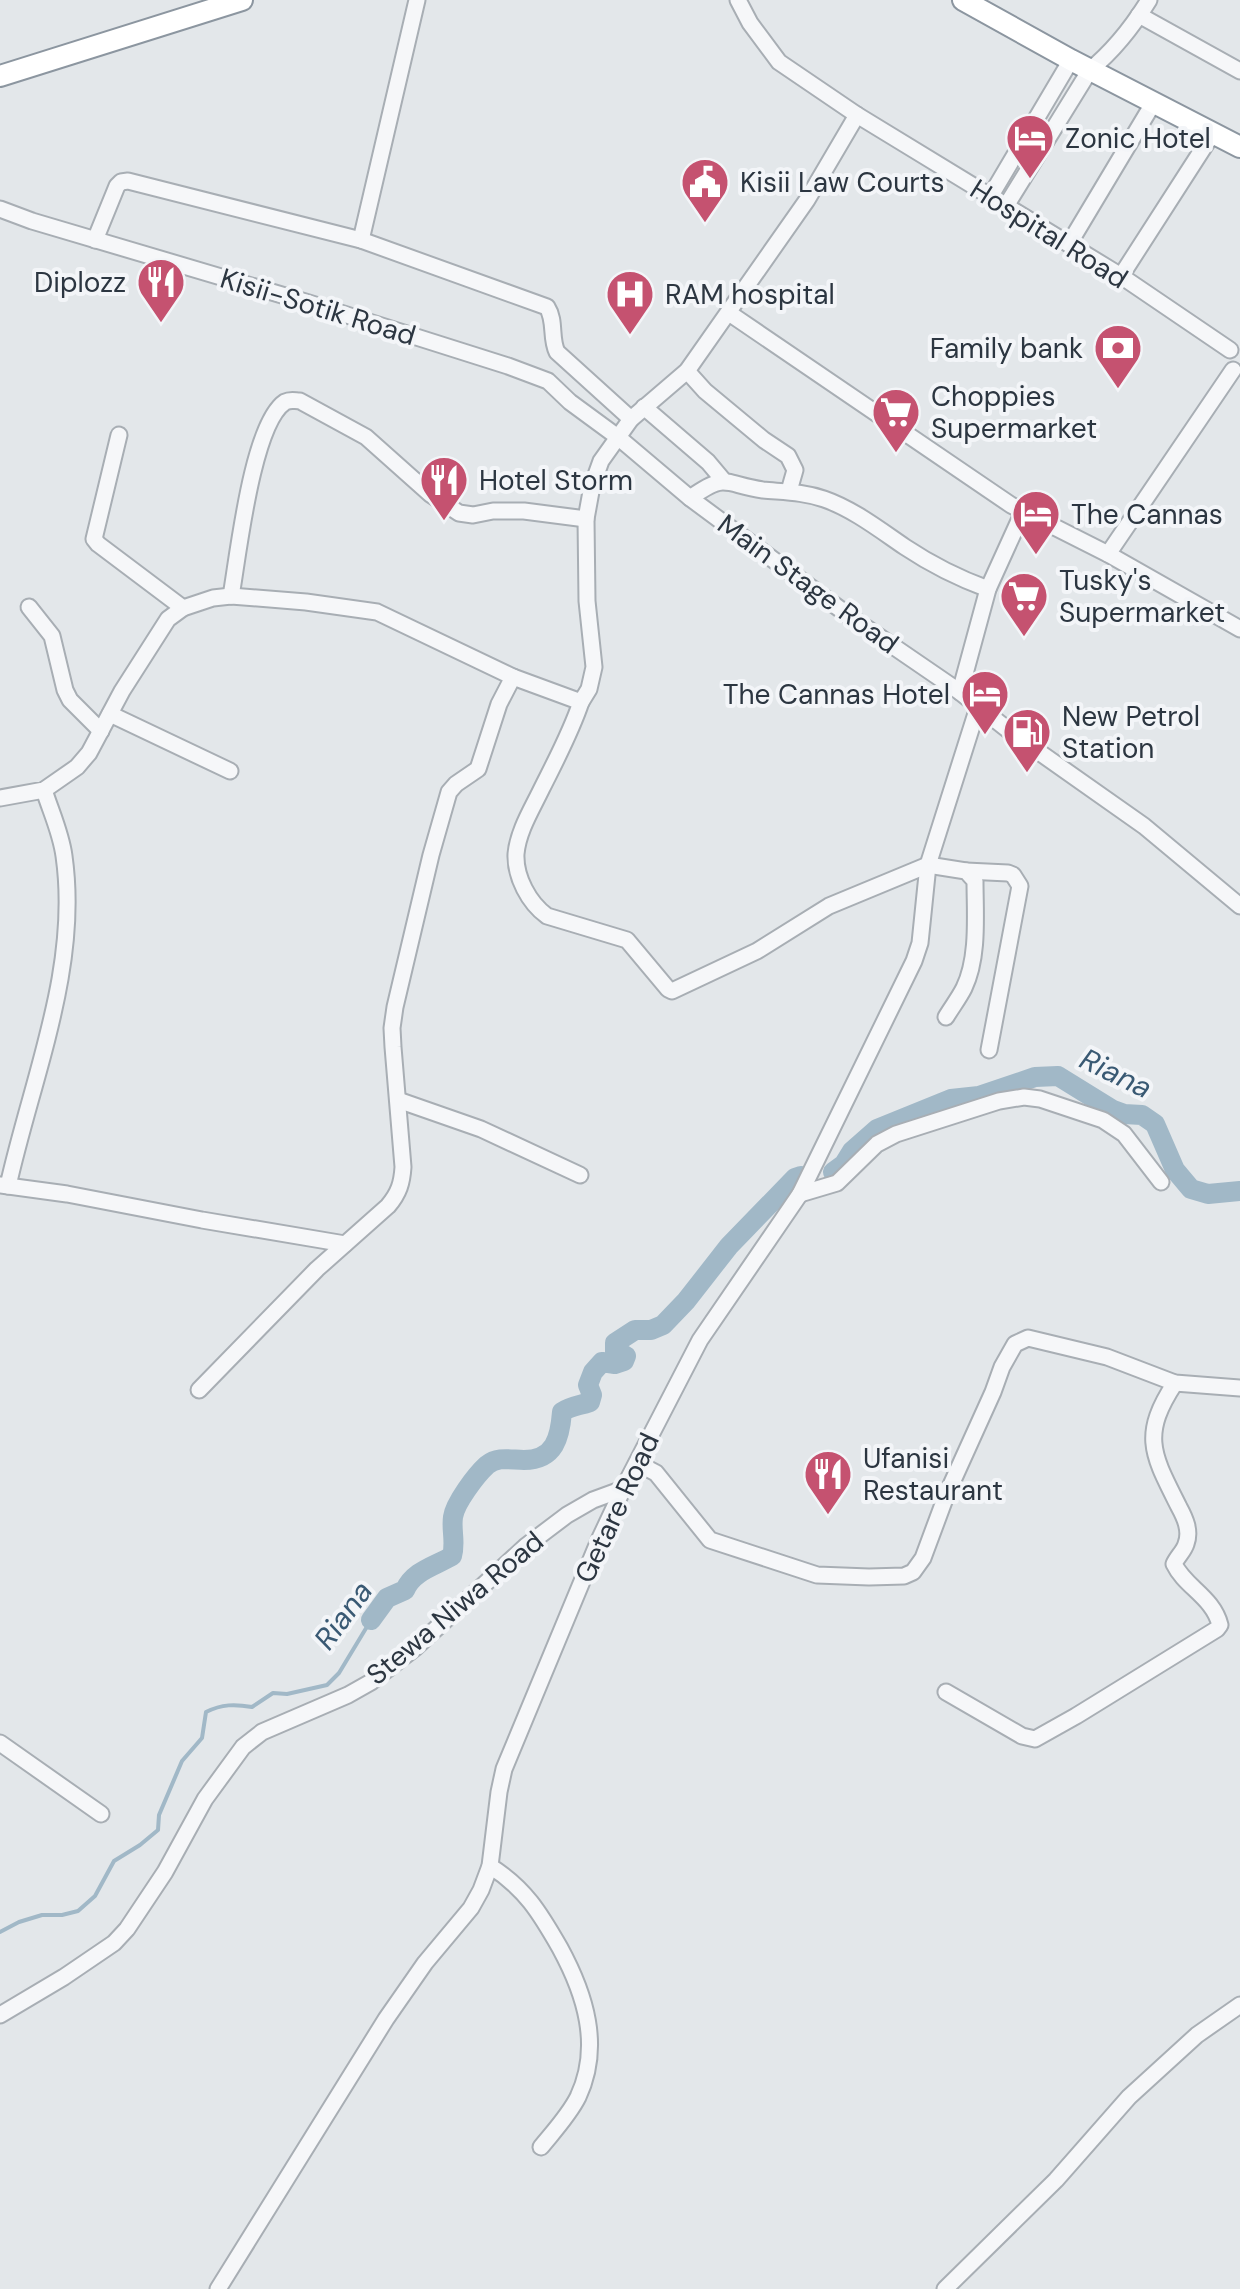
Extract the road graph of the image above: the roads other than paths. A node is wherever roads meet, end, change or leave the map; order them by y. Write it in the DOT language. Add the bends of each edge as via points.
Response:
graph roads {
  1 [pos="242,0"];
  2 [pos="417,0"];
  3 [pos="738,0"];
  4 [pos="964,0"];
  5 [pos="1149,0"];
  6 [pos="991,7"];
  7 [pos="1139,16"];
  8 [pos="1088,63"];
  9 [pos="1240,71"];
  10 [pos="0,76"];
  11 [pos="1154,102"];
  12 [pos="857,116"];
  13 [pos="1213,133"];
  14 [pos="1240,147"];
  15 [pos="990,197"];
  16 [pos="1006,206"];
  17 [pos="0,209"];
  18 [pos="96,240"];
  19 [pos="361,240"];
  20 [pos="1069,244"];
  21 [pos="1121,276"];
  22 [pos="729,313"];
  23 [pos="1235,346"];
  24 [pos="687,371"];
  25 [pos="1236,372"];
  26 [pos="637,413"];
  27 [pos="119,434"];
  28 [pos="619,438"];
  29 [pos="724,481"];
  30 [pos="789,492"];
  31 [pos="690,498"];
  32 [pos="1024,512"];
  33 [pos="586,519"];
  34 [pos="1108,554"];
  35 [pos="988,589"];
  36 [pos="231,596"];
  37 [pos="30,607"];
  38 [pos="182,608"];
  39 [pos="1240,629"];
  40 [pos="513,677"];
  41 [pos="960,692"];
  42 [pos="582,702"];
  43 [pos="978,708"];
  44 [pos="110,714"];
  45 [pos="101,731"];
  46 [pos="230,771"];
  47 [pos="44,790"];
  48 [pos="0,798"];
  49 [pos="928,865"];
  50 [pos="966,871"];
  51 [pos="1240,906"];
  52 [pos="946,1016"];
  53 [pos="989,1050"];
  54 [pos="398,1100"];
  55 [pos="580,1175"];
  56 [pos="1160,1182"];
  57 [pos="4,1186"];
  58 [pos="800,1194"];
  59 [pos="345,1244"];
  60 [pos="1174,1383"];
  61 [pos="1240,1388"];
  62 [pos="199,1390"];
  63 [pos="637,1463"];
  64 [pos="622,1490"];
  65 [pos="946,1692"];
  66 [pos="0,1743"];
  67 [pos="101,1814"];
  68 [pos="490,1866"];
  69 [pos="1240,2004"];
  70 [pos="0,2015"];
  71 [pos="541,2147"];
  72 [pos="218,2289"];
  73 [pos="946,2289"];
  1 -- 10 [label="highway"];
  2 -- 19 [label="street"];
  3 -- 12 [label="street, Hospital Road" via="779,62"];
  4 -- 6 [label="highway"];
  5 -- 7 [label="street"];
  6 -- 8 [label="highway"];
  7 -- 8 [label="street"];
  7 -- 9 [label="street"];
  8 -- 11 [label="highway"];
  8 -- 15 [label="street"];
  8 -- 16 [label="street"];
  11 -- 13 [label="highway"];
  11 -- 20 [label="street"];
  12 -- 15 [label="street, Hospital Road"];
  12 -- 22 [label="street"];
  13 -- 14 [label="highway"];
  13 -- 21 [label="street"];
  15 -- 16 [label="street, Hospital Road"];
  16 -- 20 [label="street, Hospital Road"];
  17 -- 18 [label="street, Kisii-Sotik Road"];
  18 -- 19 [label="street" via="118,186 128,181"];
  18 -- 28 [label="street, Kisii-Sotik Road" via="548,381"];
  19 -- 26 [label="street" via="548,307 557,352"];
  20 -- 21 [label="street, Hospital Road"];
  21 -- 23 [label="street, Hospital Road"];
  22 -- 24 [label="street"];
  22 -- 32 [label="street"];
  23 -- 25 [label="street" via="1228,360"];
  24 -- 26 [label="street"];
  24 -- 30 [label="street" via="788,456 794,470"];
  25 -- 34 [label="street"];
  26 -- 28 [label="street"];
  26 -- 29 [label="street" via="708,462"];
  27 -- 38 [label="street" via="94,538"];
  28 -- 31 [label="street, Main Stage Road"];
  28 -- 33 [label="street" via="601,460"];
  29 -- 30 [label="street"];
  29 -- 31 [label="street"];
  30 -- 35 [label="street" via="826,499 938,568"];
  31 -- 41 [label="street, Main Stage Road"];
  32 -- 34 [label="street"];
  32 -- 35 [label="street"];
  33 -- 36 [label="street" via="524,510 459,512 366,437 292,400 277,412 256,457"];
  33 -- 42 [label="street" via="594,667"];
  34 -- 39 [label="street"];
  35 -- 41 [label="street"];
  36 -- 38 [label="street"];
  36 -- 40 [label="street" via="377,612"];
  37 -- 45 [label="street" via="52,636 70,700"];
  38 -- 44 [label="street"];
  40 -- 42 [label="street"];
  40 -- 54 [label="street" via="478,769 449,792 431,855 392,1028"];
  41 -- 43 [label="street, Main Stage Road"];
  42 -- 49 [label="street" via="520,836 520,876 541,912 628,940 668,989 757,951 829,906"];
  43 -- 49 [label="street, Getare Road"];
  43 -- 51 [label="street, Main Stage Road" via="1144,826"];
  44 -- 45 [label="street"];
  44 -- 46 [label="street"];
  45 -- 47 [label="street" via="77,767"];
  47 -- 48 [label="street"];
  47 -- 57 [label="street" via="64,853 66,924 52,1019"];
  49 -- 50 [label="street"];
  49 -- 58 [label="street, Getare Road" via="914,961"];
  50 -- 52 [label="street" via="975,881 971,966"];
  50 -- 53 [label="street" via="1008,873 1020,886"];
  54 -- 55 [label="street" via="482,1129"];
  54 -- 59 [label="street" via="402,1182 397,1195"];
  56 -- 58 [label="street" via="1124,1134 1103,1120 1024,1098 896,1134 837,1183"];
  57 -- 59 [label="street"];
  58 -- 63 [label="street, Getare Road" via="700,1340"];
  59 -- 62 [label="street"];
  60 -- 61 [label="street"];
  60 -- 63 [label="street" via="1087,1351 1020,1340 1002,1367 923,1558 904,1576 816,1574 710,1540 656,1473"];
  60 -- 65 [label="street" via="1153,1436 1159,1468 1187,1527 1174,1564 1220,1624 1035,1739"];
  63 -- 64 [label="street, Getare Road"];
  64 -- 68 [label="street, Getare Road" via="504,1770"];
  64 -- 70 [label="street, Stewa Niwa Road" via="593,1500 526,1546 371,1682 243,1747 114,1943"];
  66 -- 67 [label="street"];
  68 -- 71 [label="street" via="525,1894 548,1928 590,2029 578,2097"];
  68 -- 72 [label="street, Getare Road" via="482,1890 395,2005"];
  69 -- 73 [label="street" via="1129,2097"];
}
